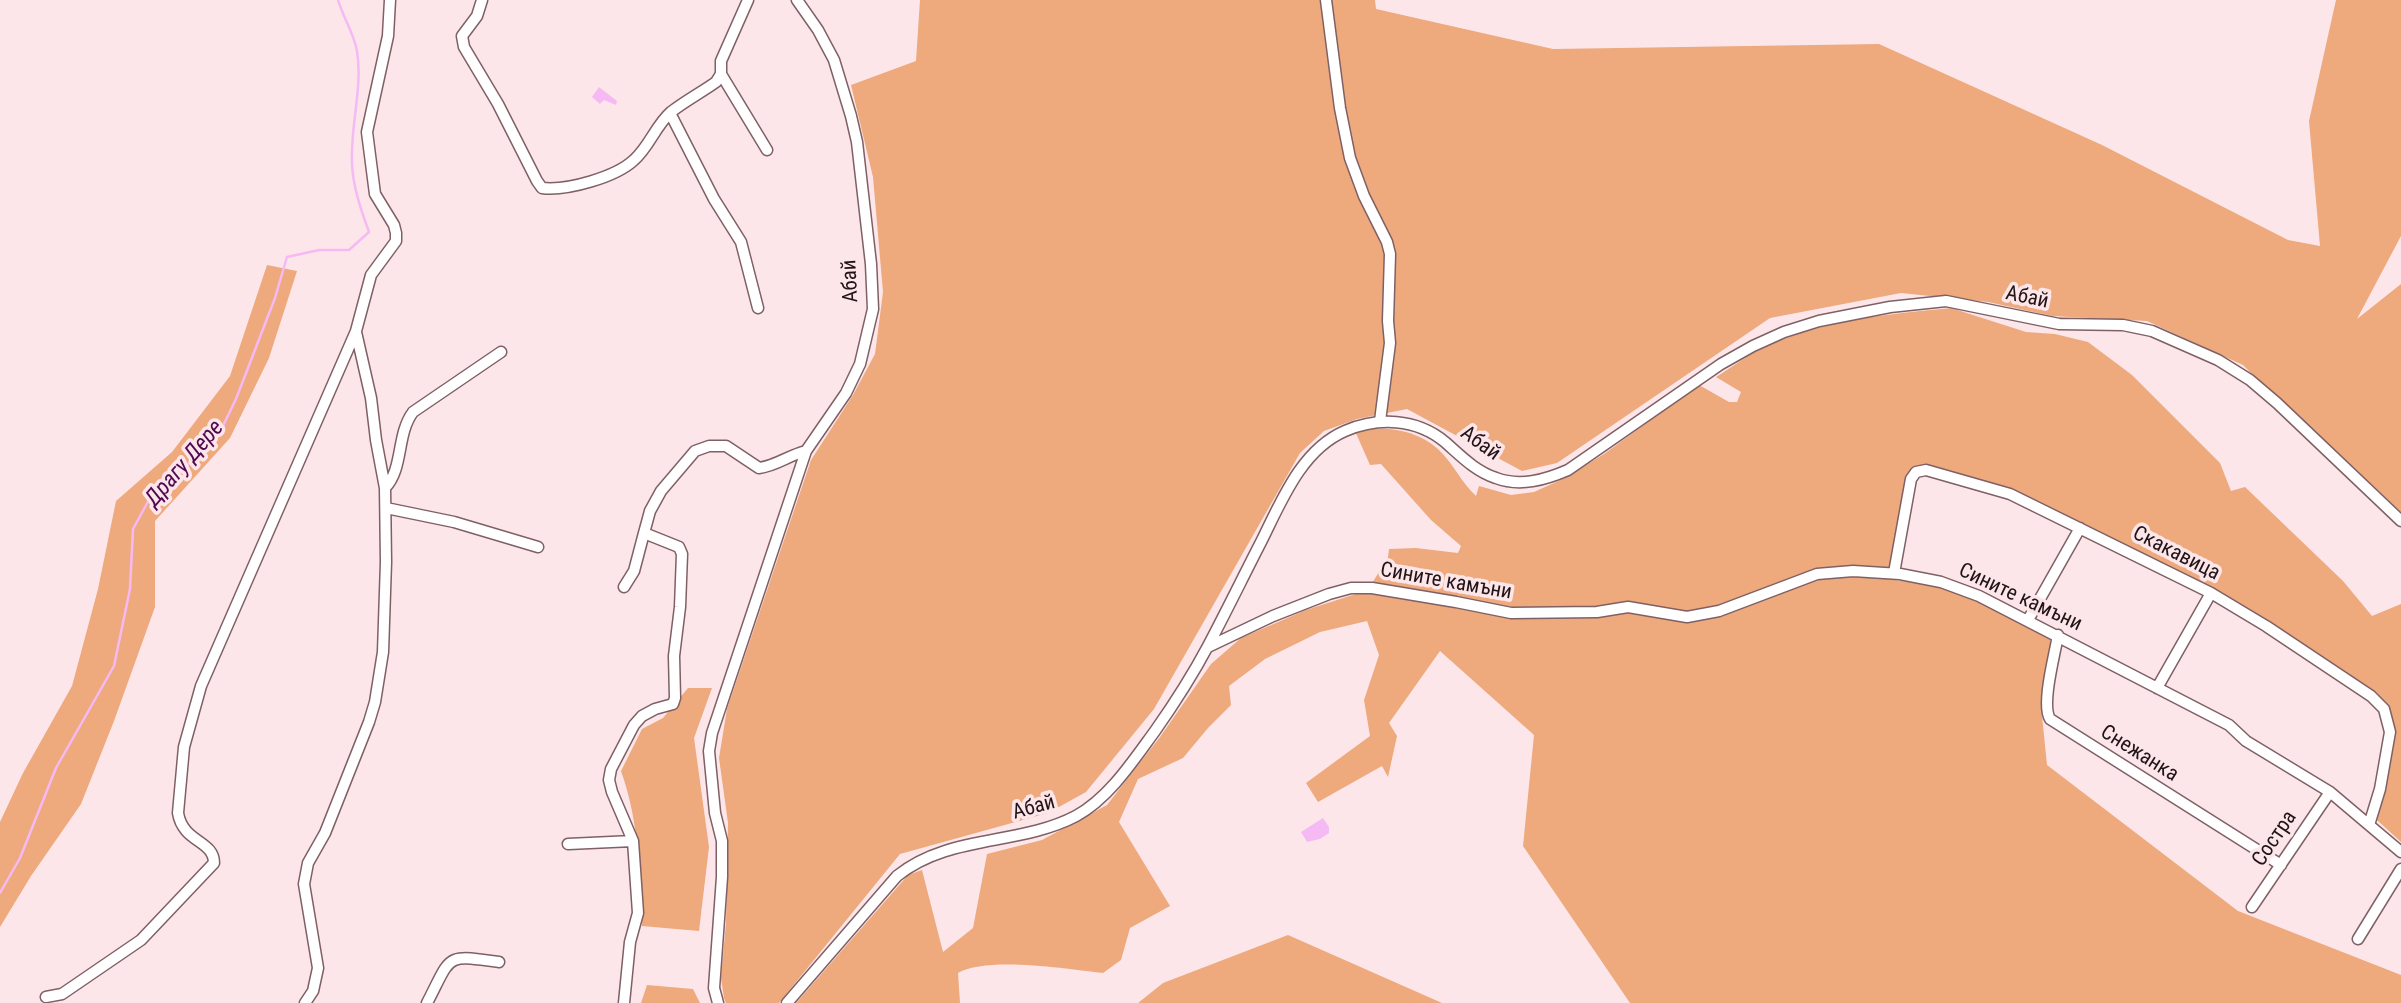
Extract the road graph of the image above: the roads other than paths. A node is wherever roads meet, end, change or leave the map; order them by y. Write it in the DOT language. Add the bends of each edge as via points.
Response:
graph roads {
  1 [pos="390,0"];
  2 [pos="482,0"];
  3 [pos="748,0"];
  4 [pos="797,0"];
  5 [pos="1326,0"];
  6 [pos="721,74"];
  7 [pos="670,113"];
  8 [pos="767,150"];
  9 [pos="758,308"];
  10 [pos="356,331"];
  11 [pos="501,352"];
  12 [pos="1380,421"];
  13 [pos="806,451"];
  14 [pos="385,488"];
  15 [pos="386,508"];
  16 [pos="2401,521"];
  17 [pos="2080,528"];
  18 [pos="644,533"];
  19 [pos="538,547"];
  20 [pos="1894,573"];
  21 [pos="624,587"];
  22 [pos="2211,593"];
  23 [pos="2028,620"];
  24 [pos="2058,635"];
  25 [pos="1208,647"];
  26 [pos="2157,688"];
  27 [pos="2330,792"];
  28 [pos="2369,825"];
  29 [pos="633,841"];
  30 [pos="568,844"];
  31 [pos="2401,852"];
  32 [pos="2281,865"];
  33 [pos="2401,869"];
  34 [pos="2252,907"];
  35 [pos="2358,939"];
  36 [pos="499,962"];
  37 [pos="46,997"];
  38 [pos="305,1003"];
  39 [pos="427,1003"];
  40 [pos="624,1003"];
  41 [pos="718,1003"];
  42 [pos="787,1003"];
  1 -- 10 [label="street" via="388,36 367,132 375,194 394,225 396,241 371,275"];
  2 -- 7 [label="street" via="462,36 464,47 542,188 590,182 628,165"];
  3 -- 6 [label="street" via="721,61"];
  4 -- 13 [label="street, Абай" via="834,60 851,116 866,215 873,309 860,364"];
  5 -- 12 [label="street" via="1350,158 1390,254 1390,343"];
  6 -- 7 [label="street"];
  6 -- 8 [label="street"];
  7 -- 9 [label="street" via="741,242"];
  10 -- 14 [label="street"];
  10 -- 37 [label="street" via="201,686 184,747 180,824 211,850 214,863 141,940 62,994"];
  11 -- 14 [label="street" via="413,412 403,430 393,480"];
  12 -- 16 [label="street, Абай" via="1423,428 1498,479 1541,480 1568,470 1721,364 1784,332 1890,307 1946,302 2059,324 2152,331 2218,360 2277,403"];
  12 -- 25 [label="street, Абай" via="1341,432 1307,461 1289,486"];
  13 -- 18 [label="street" via="759,468 726,446 695,452 662,491"];
  13 -- 41 [label="street, Абай" via="709,751 722,841 714,988"];
  14 -- 15 [label="street"];
  15 -- 19 [label="street"];
  15 -- 38 [label="street" via="383,652 375,702 326,833 308,863 304,884 318,968"];
  17 -- 20 [label="street, Скакавица" via="2010,494 1926,470 1916,472"];
  17 -- 22 [label="street, Скакавица"];
  17 -- 23 [label="street"];
  18 -- 21 [label="street" via="634,571"];
  18 -- 29 [label="street" via="679,547 682,554 675,698 673,704 655,709 634,725 609,780"];
  20 -- 23 [label="street, Сините камъни" via="1954,587"];
  20 -- 25 [label="street, Сините камъни" via="1817,575 1719,611 1687,617 1628,607 1511,613 1351,587"];
  22 -- 26 [label="street"];
  22 -- 28 [label="street, Скакавица" via="2349,681 2384,709 2389,747"];
  23 -- 24 [label="street, Сините камъни"];
  24 -- 26 [label="street, Сините камъни"];
  24 -- 32 [label="street, Снежанка" via="2048,695 2050,719"];
  25 -- 42 [label="street, Абай" via="1154,733 1099,800 1051,827 959,845 912,864"];
  26 -- 27 [label="street, Сините камъни" via="2230,725 2246,741"];
  27 -- 28 [label="street, Сините камъни"];
  27 -- 32 [label="street, Состра"];
  28 -- 31 [label="street, Сините камъни"];
  29 -- 30 [label="street"];
  29 -- 40 [label="street" via="638,914 630,942"];
  32 -- 34 [label="street, Состра"];
  33 -- 35 [label="street"];
  36 -- 39 [label="street" via="455,958 447,964"];
}
